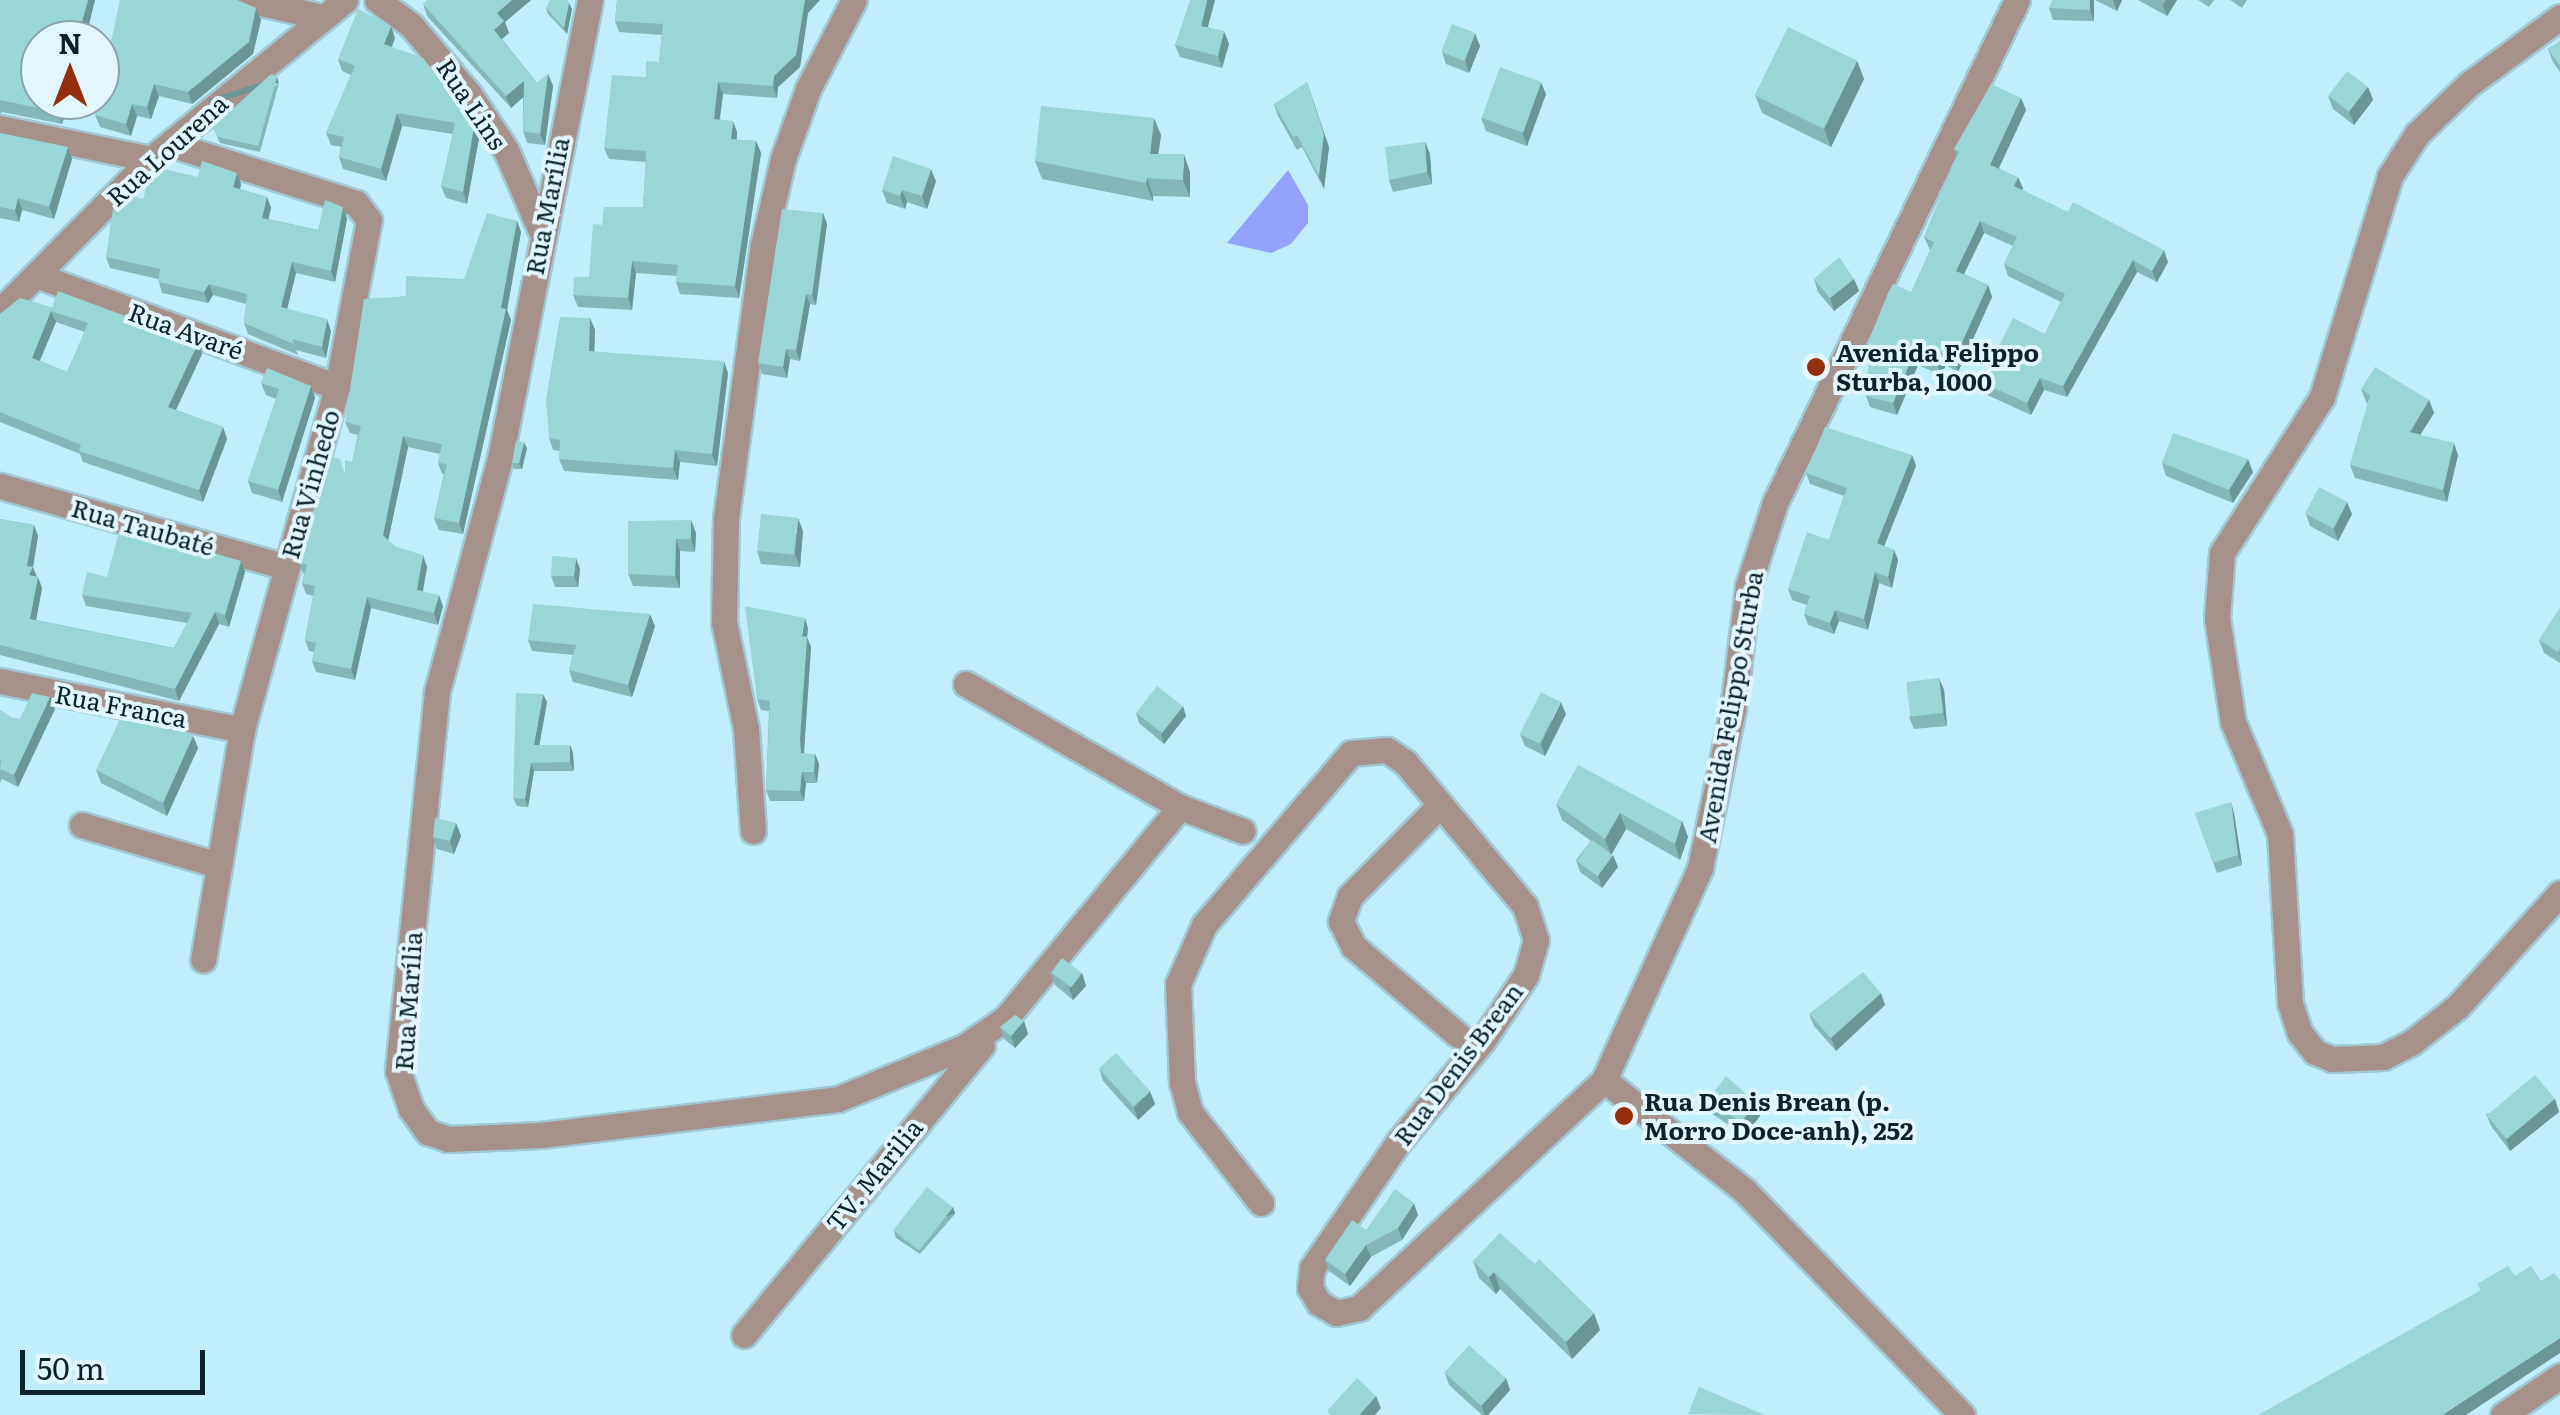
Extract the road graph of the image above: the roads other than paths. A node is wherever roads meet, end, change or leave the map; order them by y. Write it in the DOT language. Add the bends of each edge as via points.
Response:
graph roads {
  1 [pos="248,0"];
  2 [pos="345,0"];
  3 [pos="377,0"];
  4 [pos="590,0"];
  5 [pos="854,0"];
  6 [pos="2017,0"];
  7 [pos="322,17"];
  8 [pos="2560,17"];
  9 [pos="0,128"];
  10 [pos="160,152"];
  11 [pos="540,229"];
  12 [pos="36,275"];
  13 [pos="0,311"];
  14 [pos="337,387"];
  15 [pos="0,486"];
  16 [pos="286,567"];
  17 [pos="0,681"];
  18 [pos="966,684"];
  19 [pos="242,730"];
  20 [pos="1440,805"];
  21 [pos="1180,807"];
  22 [pos="82,825"];
  23 [pos="753,831"];
  24 [pos="1242,831"];
  25 [pos="219,865"];
  26 [pos="2560,893"];
  27 [pos="203,960"];
  28 [pos="1006,1018"];
  29 [pos="1458,1035"];
  30 [pos="1604,1080"];
  31 [pos="1261,1203"];
  32 [pos="744,1334"];
  33 [pos="2560,1376"];
  34 [pos="1962,1415"];
  35 [pos="2503,1415"];
  1 -- 7 [label="street"];
  2 -- 7 [label="street, Rua Lourena"];
  3 -- 11 [label="street, Rua Lins" via="411,25 469,94 506,150"];
  4 -- 11 [label="street, Rua Marília"];
  5 -- 23 [label="street" via="808,89 783,159 763,245 726,518 724,622 746,729"];
  6 -- 30 [label="street, Avenida Felippo Sturba" via="1775,504 1748,586 1733,709 1700,868"];
  7 -- 10 [label="street, Rua Lourena"];
  8 -- 26 [label="street" via="2469,84 2417,134 2390,176 2322,397 2222,554 2217,618 2232,722 2280,834 2290,1003 2300,1033 2332,1058 2383,1057 2411,1044 2458,1006"];
  9 -- 10 [label="street"];
  10 -- 12 [label="street, Rua Lourena"];
  10 -- 14 [label="street, Rua Vinhedo" via="365,208 367,234"];
  11 -- 28 [label="street, Rua Marília" via="500,458 438,692 400,1034 398,1071 411,1109 428,1132 448,1139 784,1108 885,1084 964,1047"];
  12 -- 13 [label="street, Rua Lourena"];
  12 -- 14 [label="street, Rua Avaré"];
  14 -- 16 [label="street, Rua Vinhedo"];
  15 -- 16 [label="street, Rua Taubaté"];
  16 -- 19 [label="street, Rua Vinhedo"];
  17 -- 19 [label="street, Rua Franca"];
  18 -- 21 [label="street"];
  19 -- 25 [label="street, Rua Vinhedo"];
  20 -- 29 [label="street" via="1350,896 1342,922 1353,946"];
  20 -- 30 [label="street, Rua Denis Brean" via="1525,906 1534,923 1534,955 1483,1040 1400,1141 1312,1268 1310,1288 1319,1302 1336,1313 1359,1308"];
  20 -- 31 [label="street, Rua Denis Brean" via="1405,762 1386,750 1351,753 1204,925 1186,956 1176,1025 1190,1112"];
  21 -- 24 [label="street"];
  21 -- 28 [label="street, Rua Marília"];
  22 -- 25 [label="street"];
  25 -- 27 [label="street, Rua Vinhedo"];
  28 -- 32 [label="street, TV. Marilia"];
  30 -- 34 [label="street" via="1744,1191"];
  33 -- 35 [label="street"];
}
